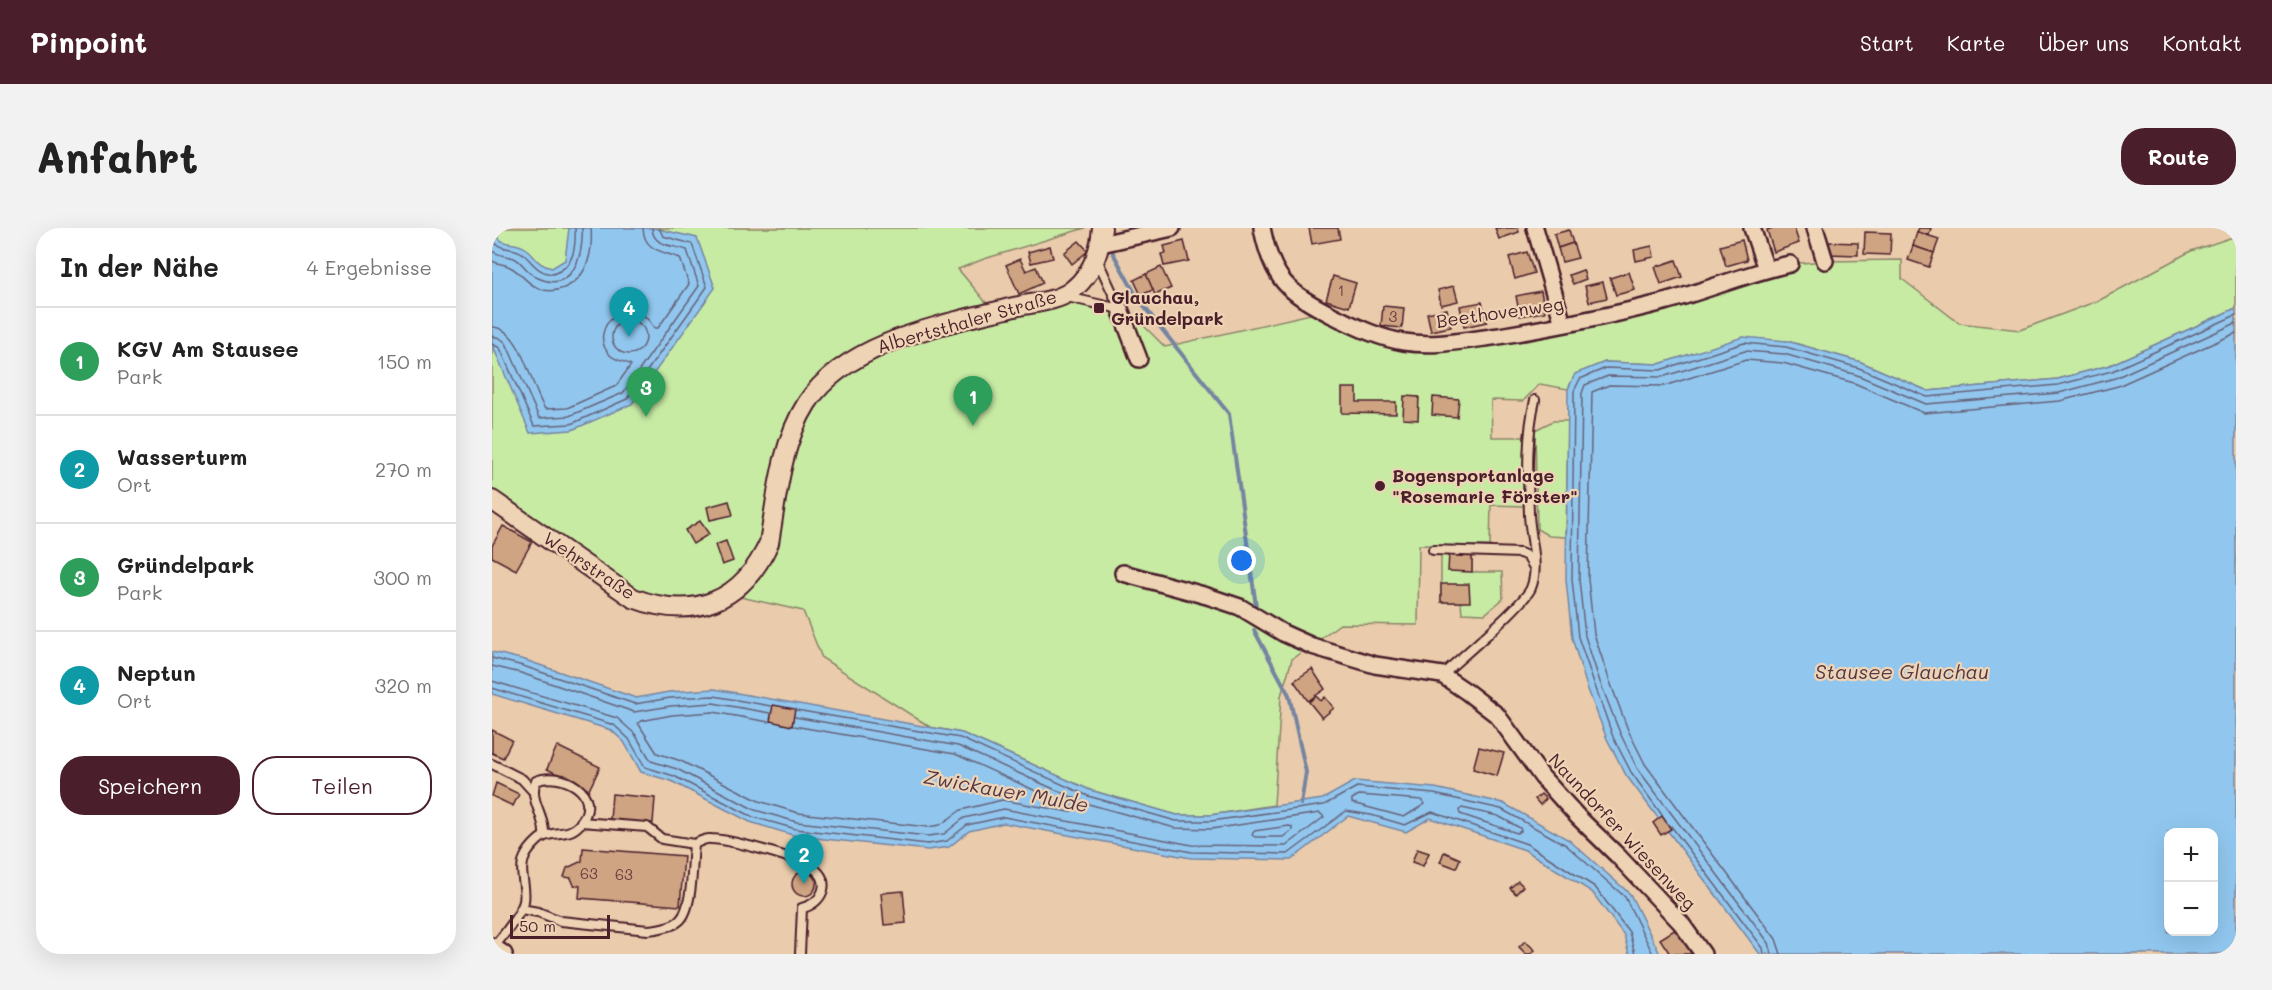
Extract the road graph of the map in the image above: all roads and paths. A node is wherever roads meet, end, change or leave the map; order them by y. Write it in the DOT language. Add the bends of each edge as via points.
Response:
graph roads {
  1 [pos="1172,228"];
  2 [pos="1262,228"];
  3 [pos="1535,228"];
  4 [pos="1752,228"];
  5 [pos="1815,228"];
  6 [pos="1100,243"];
  7 [pos="1825,261"];
  8 [pos="1790,264"];
  9 [pos="1766,269"];
  10 [pos="1063,296"];
  11 [pos="1120,309"];
  12 [pos="1563,324"];
  13 [pos="1139,358"];
  14 [pos="1534,400"];
  15 [pos="492,500"];
  16 [pos="1433,550"];
  17 [pos="1534,567"];
  18 [pos="1123,573"];
  19 [pos="727,594"];
  20 [pos="1442,675"];
  21 [pos="492,764"];
  22 [pos="532,789"];
  23 [pos="581,822"];
  24 [pos="544,836"];
  25 [pos="693,844"];
  26 [pos="521,909"];
  27 [pos="497,949"];
  28 [pos="800,954"];
  29 [pos="1703,954"];
  1 -- 6 [label="street"];
  2 -- 12 [label="street, Beethovenweg" via="1267,255 1284,284 1305,300 1368,332 1404,342 1442,343"];
  3 -- 12 [label="street"];
  4 -- 9 [label="street"];
  5 -- 7 [label="street"];
  6 -- 10 [label="street, Albertsthaler Straße" via="1086,278"];
  6 -- 11 [label="lane"];
  8 -- 9 [label="street, Beethovenweg"];
  9 -- 12 [label="street, Beethovenweg" via="1664,302"];
  10 -- 11 [label="lane"];
  10 -- 19 [label="street, Albertsthaler Straße" via="878,346 846,363 808,402 791,433 769,543 748,577"];
  11 -- 13 [label="street"];
  14 -- 17 [label="lane" via="1529,426 1529,517"];
  15 -- 19 [label="street, Wehrstraße" via="633,598 650,605 680,609 709,603"];
  16 -- 17 [label="lane" via="1520,553"];
  17 -- 20 [label="lane" via="1531,589"];
  18 -- 20 [label="street, Naundorfer Wiesenweg" via="1240,607 1312,646 1375,665"];
  20 -- 29 [label="street, Naundorfer Wiesenweg" via="1497,715 1542,777 1681,923"];
  21 -- 22 [label="lane" via="522,779"];
  22 -- 23 [label="lane" via="536,781 545,777 580,789 588,799"];
  22 -- 24 [label="lane" via="543,818"];
  23 -- 24 [label="lane" via="564,834"];
  23 -- 25 [label="lane" via="647,827 662,839"];
  24 -- 26 [label="lane" via="526,853"];
  25 -- 26 [label="lane" via="688,908 680,921 662,928 561,921"];
  25 -- 28 [label="lane" via="709,838 740,844 794,860 821,875 824,890 816,903 802,908"];
  26 -- 27 [label="lane"];
}
